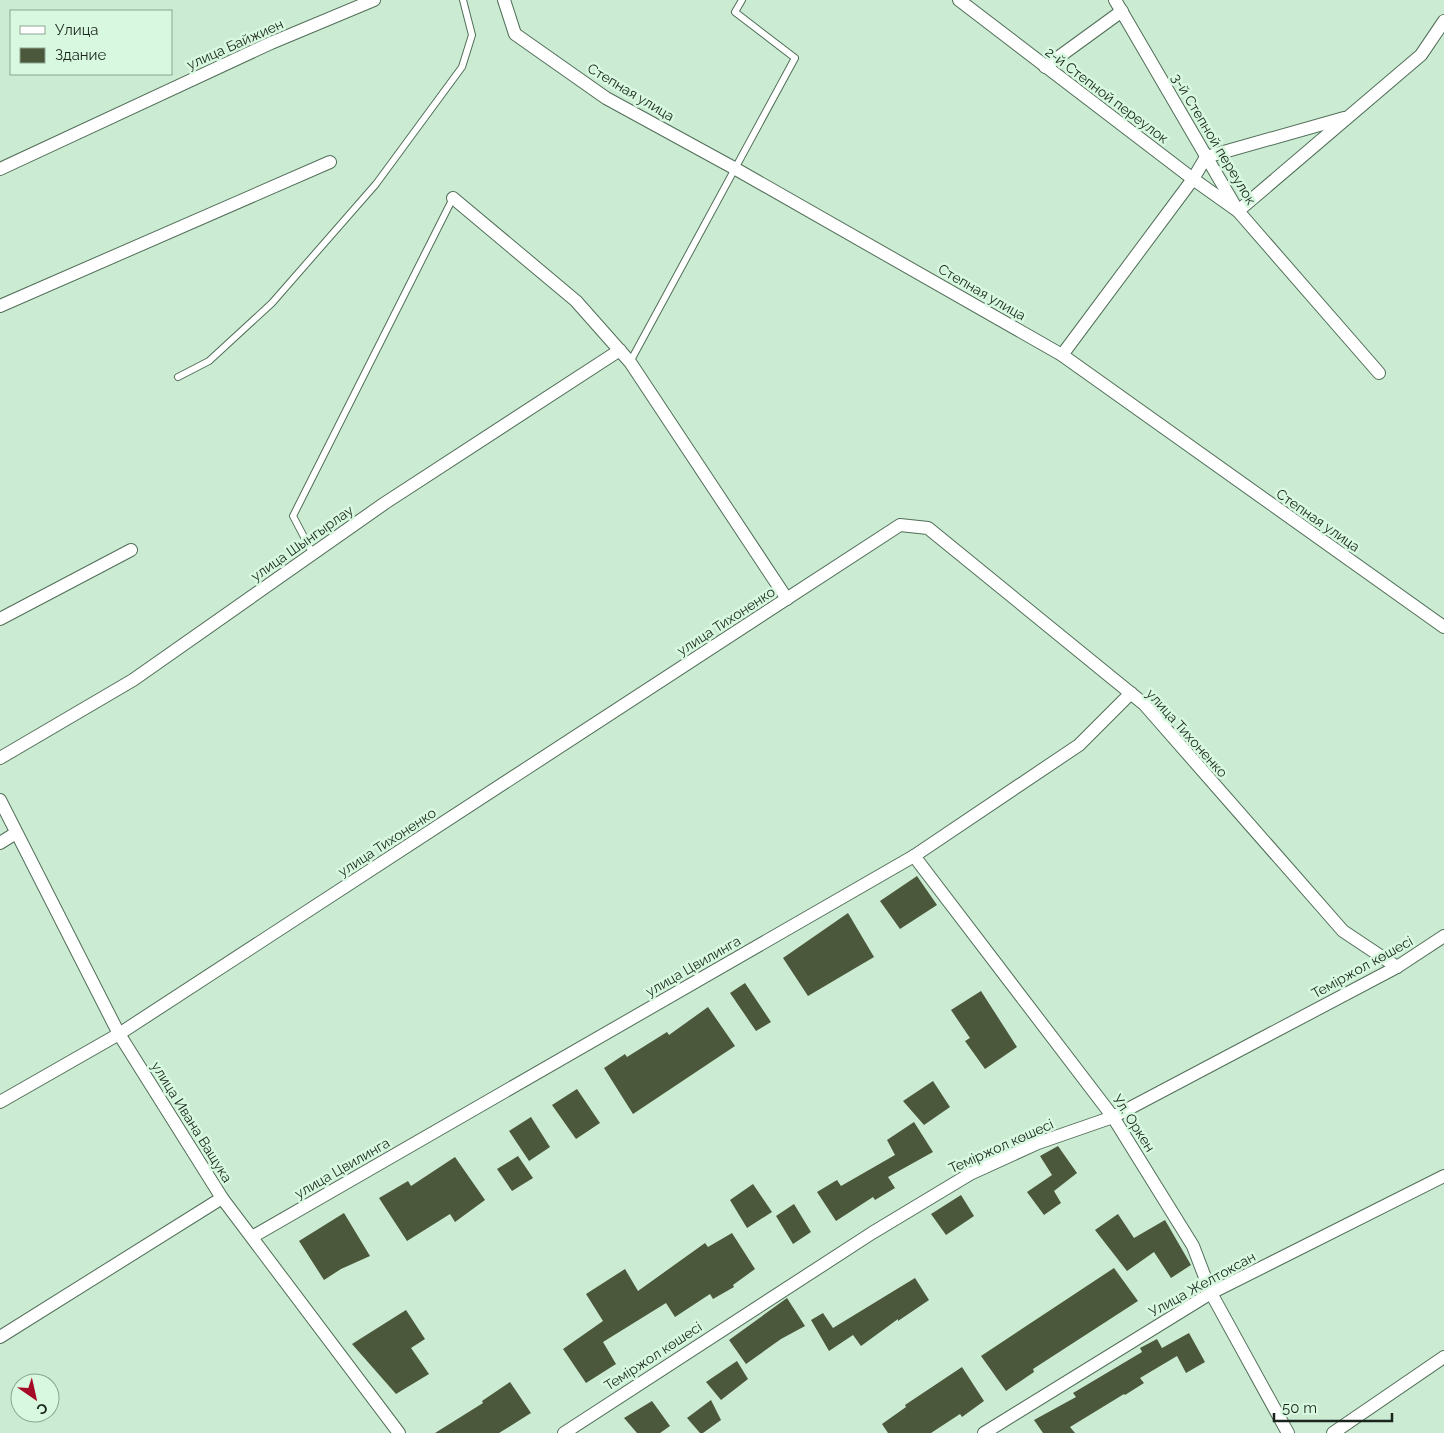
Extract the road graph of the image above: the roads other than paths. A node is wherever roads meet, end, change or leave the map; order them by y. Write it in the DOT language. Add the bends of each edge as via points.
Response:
graph roads {
  1 [pos="374,0"];
  2 [pos="463,0"];
  3 [pos="504,0"];
  4 [pos="742,0"];
  5 [pos="959,0"];
  6 [pos="1115,0"];
  7 [pos="1122,12"];
  8 [pos="1444,21"];
  9 [pos="1045,67"];
  10 [pos="1349,117"];
  11 [pos="1206,157"];
  12 [pos="330,162"];
  13 [pos="734,168"];
  14 [pos="0,169"];
  15 [pos="1193,179"];
  16 [pos="453,198"];
  17 [pos="1238,210"];
  18 [pos="0,306"];
  19 [pos="620,350"];
  20 [pos="1062,355"];
  21 [pos="630,362"];
  22 [pos="1380,373"];
  23 [pos="178,377"];
  24 [pos="131,550"];
  25 [pos="313,554"];
  26 [pos="787,599"];
  27 [pos="0,619"];
  28 [pos="1444,628"];
  29 [pos="1130,693"];
  30 [pos="0,758"];
  31 [pos="0,800"];
  32 [pos="16,834"];
  33 [pos="0,843"];
  34 [pos="914,856"];
  35 [pos="1444,936"];
  36 [pos="1397,967"];
  37 [pos="119,1034"];
  38 [pos="0,1102"];
  39 [pos="1113,1117"];
  40 [pos="1444,1176"];
  41 [pos="222,1198"];
  42 [pos="252,1237"];
  43 [pos="1212,1293"];
  44 [pos="0,1336"];
  45 [pos="1444,1357"];
  46 [pos="399,1433"];
  47 [pos="564,1433"];
  48 [pos="984,1433"];
  49 [pos="1288,1433"];
  50 [pos="1333,1433"];
  1 -- 14 [label="street, улица Байжиен" via="271,43"];
  2 -- 23 [label="lane" via="472,35 462,68 376,184 272,303 210,361"];
  3 -- 13 [label="street, Степная улица" via="515,34 606,98"];
  4 -- 13 [label="lane" via="735,12 794,58"];
  5 -- 9 [label="street, 2-й Степной переулок"];
  6 -- 7 [label="street, 3-й Степной переулок"];
  7 -- 9 [label="street"];
  7 -- 11 [label="street, 3-й Степной переулок"];
  8 -- 10 [label="street" via="1421,55"];
  9 -- 15 [label="street, 2-й Степной переулок"];
  10 -- 11 [label="street"];
  10 -- 17 [label="street"];
  11 -- 15 [label="street"];
  11 -- 17 [label="street, 3-й Степной переулок"];
  12 -- 18 [label="street"];
  13 -- 20 [label="street, Степная улица"];
  13 -- 21 [label="lane"];
  15 -- 17 [label="street, 2-й Степной переулок"];
  15 -- 20 [label="street"];
  16 -- 19 [label="street" via="576,301"];
  16 -- 25 [label="lane" via="292,516"];
  17 -- 22 [label="street, 3-й Степной переулок"];
  19 -- 21 [label="street"];
  19 -- 25 [label="street, улица Шынгырлау" via="384,503"];
  20 -- 28 [label="street, Степная улица"];
  21 -- 26 [label="street"];
  24 -- 27 [label="street"];
  25 -- 30 [label="street, улица Шынгырлау" via="133,680"];
  26 -- 29 [label="street, улица Тихоненко" via="900,526 928,528"];
  26 -- 37 [label="street, улица Тихоненко"];
  29 -- 34 [label="street, улица Цвилинга" via="1079,745"];
  29 -- 36 [label="street, улица Тихоненко" via="1144,704 1343,931"];
  31 -- 32 [label="street, улица Ивана Ващука"];
  32 -- 33 [label="street"];
  32 -- 37 [label="street, улица Ивана Ващука"];
  34 -- 39 [label="street, Ул. Оркен"];
  34 -- 42 [label="street, улица Цвилинга"];
  35 -- 36 [label="street, Теміржол көшесі"];
  36 -- 39 [label="street, Теміржол көшесі"];
  37 -- 38 [label="street, улица Тихоненко"];
  37 -- 41 [label="street, улица Ивана Ващука"];
  39 -- 43 [label="street, Ул. Оркен" via="1193,1246"];
  39 -- 47 [label="street, Теміржол көшесі" via="1038,1143 970,1174 872,1233"];
  40 -- 43 [label="street, Улица Желтоксан"];
  41 -- 42 [label="street, улица Ивана Ващука"];
  41 -- 44 [label="street"];
  42 -- 46 [label="street, улица Ивана Ващука"];
  43 -- 48 [label="street, Улица Желтоксан"];
  43 -- 49 [label="street, Ул. Оркен"];
  45 -- 50 [label="street"];
}
